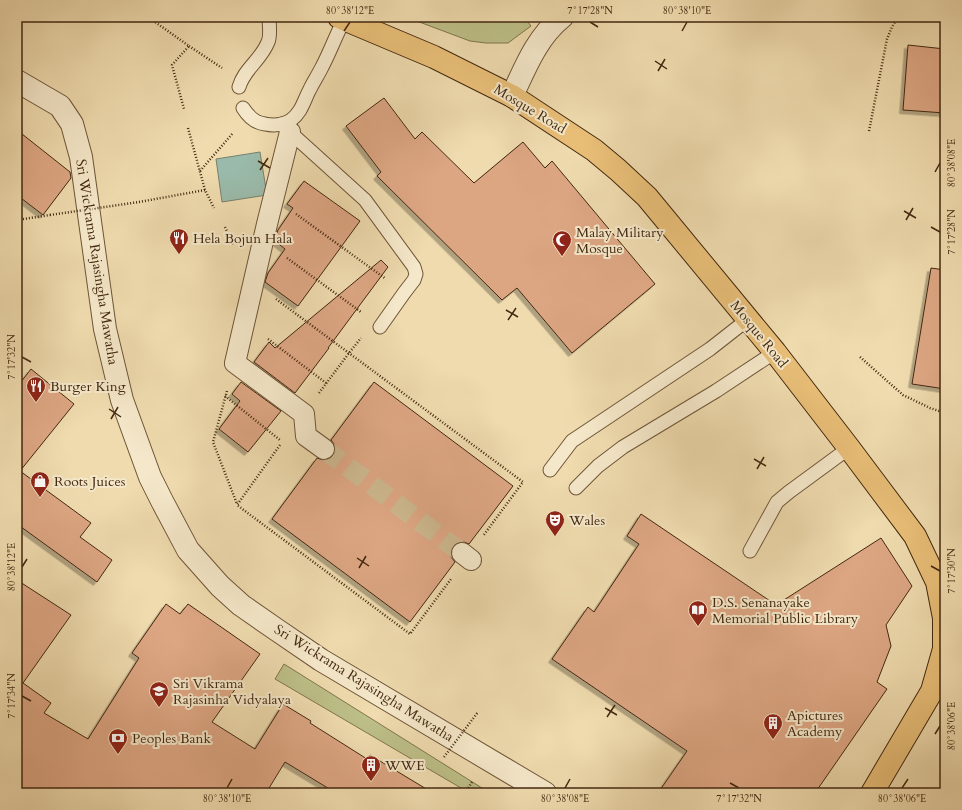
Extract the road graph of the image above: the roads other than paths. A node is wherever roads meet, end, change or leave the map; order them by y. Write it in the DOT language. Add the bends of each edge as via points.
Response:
graph roads {
  1 [pos="269,17"];
  2 [pos="562,17"];
  3 [pos="341,18"];
  4 [pos="17,81"];
  5 [pos="240,84"];
  6 [pos="512,96"];
  7 [pos="245,112"];
  8 [pos="286,128"];
  9 [pos="747,320"];
  10 [pos="380,326"];
  11 [pos="775,352"];
  12 [pos="850,448"];
  13 [pos="324,449"];
  14 [pos="550,470"];
  15 [pos="576,488"];
  16 [pos="750,551"];
  17 [pos="545,793"];
  18 [pos="872,793"];
  1 -- 5 [label="lane" via="269,41 247,70"];
  2 -- 6 [label="street" via="537,44"];
  3 -- 6 [label="main road, Mosque Road" via="434,57"];
  3 -- 8 [label="lane" via="323,66 298,113"];
  4 -- 17 [label="street, Sri Wickrama Rajasingha Mawatha" via="60,106 72,124 80,157 105,329 116,380 150,477 188,550 241,605 321,660"];
  6 -- 9 [label="main road, Mosque Road" via="594,150 647,197"];
  7 -- 8 [label="lane" via="260,124"];
  8 -- 10 [label="lane" via="364,200 414,267 414,280"];
  8 -- 13 [label="street" via="274,198 235,363 304,414 306,436"];
  9 -- 11 [label="main road, Mosque Road"];
  9 -- 14 [label="lane" via="710,349 572,441"];
  11 -- 12 [label="main road, Mosque Road"];
  11 -- 15 [label="lane" via="623,447 598,466"];
  12 -- 16 [label="lane" via="777,502"];
  12 -- 18 [label="main road, Mosque Road" via="915,536 938,582 944,618 944,649 932,691"];
}
